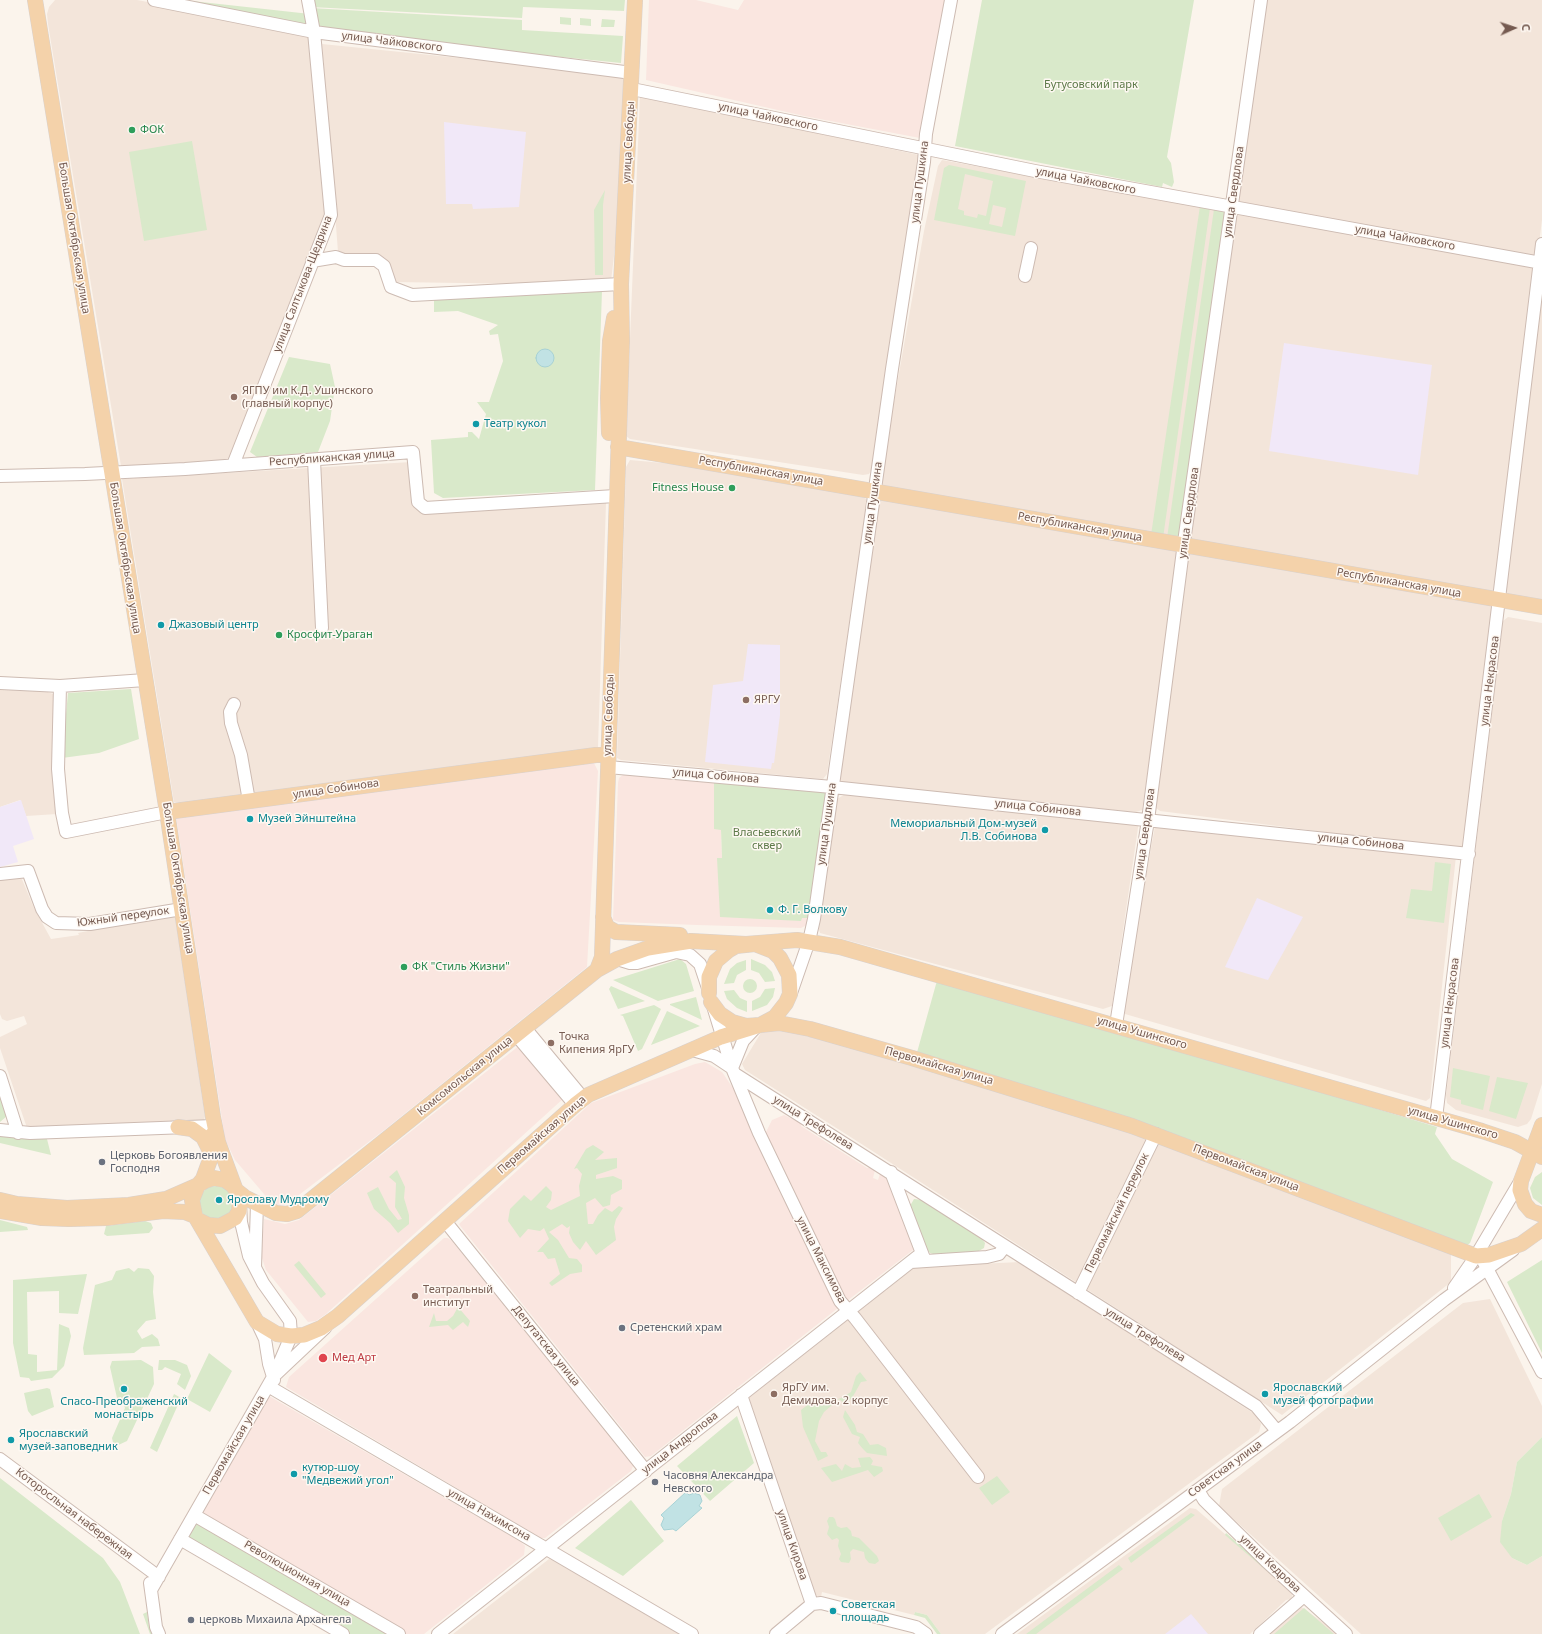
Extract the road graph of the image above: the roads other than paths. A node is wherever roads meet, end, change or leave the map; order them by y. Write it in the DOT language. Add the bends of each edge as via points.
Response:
graph roads {
  1 [pos="35,0"];
  2 [pos="154,0"];
  3 [pos="308,0"];
  4 [pos="636,0"];
  5 [pos="951,0"];
  6 [pos="1261,0"];
  7 [pos="314,32"];
  8 [pos="632,73"];
  9 [pos="632,89"];
  10 [pos="925,148"];
  11 [pos="1232,208"];
  12 [pos="1542,244"];
  13 [pos="1031,248"];
  14 [pos="312,261"];
  15 [pos="1541,263"];
  16 [pos="1025,276"];
  17 [pos="621,284"];
  18 [pos="613,446"];
  19 [pos="314,460"];
  20 [pos="233,465"];
  21 [pos="111,473"];
  22 [pos="0,476"];
  23 [pos="874,490"];
  24 [pos="615,496"];
  25 [pos="1184,546"];
  26 [pos="1500,600"];
  27 [pos="1542,607"];
  28 [pos="322,628"];
  29 [pos="145,680"];
  30 [pos="0,683"];
  31 [pos="60,686"];
  32 [pos="234,704"];
  33 [pos="608,761"];
  34 [pos="832,787"];
  35 [pos="248,801"];
  36 [pos="167,812"];
  37 [pos="1148,820"];
  38 [pos="1469,854"];
  39 [pos="0,874"];
  40 [pos="182,908"];
  41 [pos="603,917"];
  42 [pos="602,934"];
  43 [pos="704,941"];
  44 [pos="810,941"];
  45 [pos="746,944"];
  46 [pos="617,959"];
  47 [pos="597,970"];
  48 [pos="710,998"];
  49 [pos="786,1004"];
  50 [pos="760,1025"];
  51 [pos="1116,1025"];
  52 [pos="520,1032"];
  53 [pos="721,1037"];
  54 [pos="692,1050"];
  55 [pos="734,1071"];
  56 [pos="0,1076"];
  57 [pos="579,1102"];
  58 [pos="1436,1118"];
  59 [pos="178,1127"];
  60 [pos="212,1129"];
  61 [pos="0,1130"];
  62 [pos="1542,1130"];
  63 [pos="18,1133"];
  64 [pos="1156,1134"];
  65 [pos="1515,1142"];
  66 [pos="1539,1157"];
  67 [pos="209,1165"];
  68 [pos="891,1172"];
  69 [pos="1523,1176"];
  70 [pos="198,1185"];
  71 [pos="238,1194"];
  72 [pos="925,1194"];
  73 [pos="0,1200"];
  74 [pos="258,1204"];
  75 [pos="1528,1208"];
  76 [pos="906,1211"];
  77 [pos="0,1212"];
  78 [pos="1542,1215"];
  79 [pos="197,1218"];
  80 [pos="445,1221"];
  81 [pos="1542,1227"];
  82 [pos="1521,1244"];
  83 [pos="1005,1246"];
  84 [pos="1476,1256"];
  85 [pos="923,1257"];
  86 [pos="1488,1268"];
  87 [pos="255,1270"];
  88 [pos="1078,1293"];
  89 [pos="1444,1300"];
  90 [pos="848,1311"];
  91 [pos="338,1316"];
  92 [pos="257,1322"];
  93 [pos="291,1336"];
  94 [pos="1542,1372"];
  95 [pos="271,1382"];
  96 [pos="741,1395"];
  97 [pos="1277,1431"];
  98 [pos="0,1459"];
  99 [pos="646,1471"];
  100 [pos="978,1477"];
  101 [pos="1198,1490"];
  102 [pos="194,1515"];
  103 [pos="180,1539"];
  104 [pos="546,1549"];
  105 [pos="148,1569"];
  106 [pos="159,1577"];
  107 [pos="151,1590"];
  108 [pos="1304,1596"];
  109 [pos="812,1604"];
  110 [pos="159,1634"];
  111 [pos="343,1634"];
  112 [pos="399,1634"];
  113 [pos="438,1634"];
  114 [pos="692,1634"];
  115 [pos="776,1634"];
  116 [pos="926,1634"];
  117 [pos="1002,1634"];
  118 [pos="1260,1634"];
  119 [pos="1346,1634"];
  1 -- 21 [label="main road, Большая Октябрьская улица"];
  2 -- 7 [label="street, улица Чайковского"];
  3 -- 7 [label="street, улица Салтыкова-Щедрина"];
  4 -- 8 [label="main road, улица Свободы"];
  5 -- 10 [label="street, улица Пушкина"];
  6 -- 11 [label="street, улица Свердлова"];
  7 -- 8 [label="street, улица Чайковского"];
  7 -- 14 [label="street, улица Салтыкова-Щедрина" via="331,215"];
  8 -- 9 [label="main road, улица Свободы"];
  9 -- 10 [label="street, улица Чайковского"];
  9 -- 17 [label="main road, улица Свободы"];
  10 -- 11 [label="street, улица Чайковского"];
  10 -- 23 [label="street, улица Пушкина"];
  11 -- 15 [label="street, улица Чайковского"];
  11 -- 25 [label="street, улица Свердлова"];
  12 -- 15 [label="street, улица Некрасова"];
  13 -- 16 [label="street"];
  14 -- 17 [label="street" via="336,257 344,260 376,260 384,266 391,286 412,295"];
  14 -- 20 [label="street, улица Салтыкова-Щедрина"];
  15 -- 26 [label="street, улица Некрасова"];
  17 -- 18 [label="main road, улица Свободы" via="616,341"];
  18 -- 23 [label="main road, Республиканская улица"];
  18 -- 24 [label="main road, улица Свободы"];
  19 -- 20 [label="street, Республиканская улица"];
  19 -- 24 [label="street, Республиканская улица" via="413,452 418,502 425,508"];
  19 -- 28 [label="street"];
  20 -- 21 [label="street, Республиканская улица"];
  21 -- 22 [label="street, Республиканская улица"];
  21 -- 29 [label="main road, Большая Октябрьская улица"];
  23 -- 25 [label="main road, Республиканская улица"];
  23 -- 34 [label="street, улица Пушкина"];
  24 -- 33 [label="main road, улица Свободы"];
  25 -- 26 [label="main road, Республиканская улица"];
  25 -- 37 [label="street, улица Свердлова"];
  26 -- 27 [label="main road, Республиканская улица"];
  26 -- 38 [label="street, улица Некрасова"];
  29 -- 31 [label="street"];
  29 -- 36 [label="main road, Большая Октябрьская улица"];
  30 -- 31 [label="street"];
  31 -- 36 [label="street, улица Собинова" via="58,769 66,832"];
  32 -- 35 [label="street" via="230,712 231,723 241,755"];
  33 -- 34 [label="street, улица Собинова"];
  33 -- 35 [label="main road, улица Собинова" via="596,755"];
  33 -- 41 [label="main road, улица Свободы"];
  34 -- 37 [label="street, улица Собинова"];
  34 -- 44 [label="street, улица Пушкина"];
  35 -- 36 [label="main road, улица Собинова"];
  36 -- 40 [label="main road, Большая Октябрьская улица"];
  37 -- 38 [label="street, улица Собинова"];
  37 -- 51 [label="street, улица Свердлова"];
  38 -- 58 [label="street, улица Некрасова"];
  39 -- 40 [label="street, Южный переулок" via="28,871 42,909 47,917 56,923 90,924"];
  40 -- 60 [label="main road, Большая Октябрьская улица"];
  41 -- 42 [label="main road, улица Свободы"];
  41 -- 43 [label="main road, Комсомольская улица" via="607,927 616,932 679,935"];
  42 -- 46 [label="main road" via="608,948"];
  42 -- 47 [label="main road, улица Свободы" via="602,957"];
  43 -- 45 [label="main road, Комсомольская улица"];
  43 -- 46 [label="main road, Комсомольская улица" via="666,944"];
  44 -- 45 [label="main road, улица Ушинского"];
  44 -- 49 [label="street, улица Пушкина"];
  44 -- 51 [label="main road, улица Ушинского" via="875,956"];
  45 -- 48 [label="main road" via="728,950 716,961 709,977"];
  45 -- 49 [label="main road" via="765,947 780,958 789,975 790,994"];
  46 -- 47 [label="main road, Комсомольская улица"];
  46 -- 48 [label="street, улица Максимова" via="637,963 676,952 690,955 700,964"];
  47 -- 52 [label="main road, Комсомольская улица"];
  48 -- 50 [label="main road" via="720,1014 732,1022 746,1026"];
  48 -- 53 [label="street, улица Максимова"];
  49 -- 50 [label="main road" via="776,1017"];
  50 -- 53 [label="main road, Первомайская улица"];
  50 -- 55 [label="street" via="743,1041"];
  50 -- 64 [label="main road, Первомайская улица" via="787,1023 810,1029 1018,1089"];
  51 -- 58 [label="main road, улица Ушинского"];
  52 -- 57 [label="street"];
  52 -- 74 [label="main road, Комсомольская улица" via="300,1209 284,1214 273,1212"];
  53 -- 54 [label="main road, Первомайская улица"];
  53 -- 55 [label="street, улица Максимова"];
  54 -- 55 [label="street, улица Трефолева" via="714,1056"];
  54 -- 57 [label="main road, Первомайская улица" via="594,1092"];
  55 -- 68 [label="street, улица Трефолева"];
  55 -- 90 [label="street, улица Максимова" via="759,1133 840,1301"];
  56 -- 63 [label="street"];
  57 -- 80 [label="main road, Первомайская улица"];
  58 -- 65 [label="main road, улица Ушинского"];
  59 -- 60 [label="street"];
  59 -- 63 [label="street"];
  59 -- 67 [label="main road" via="192,1129 203,1137 209,1149"];
  60 -- 67 [label="main road, Большая Октябрьская улица"];
  60 -- 71 [label="main road, Большая Октябрьская улица"];
  61 -- 63 [label="street"];
  62 -- 65 [label="main road" via="1526,1141"];
  62 -- 66 [label="main road"];
  64 -- 84 [label="main road, Первомайская улица"];
  64 -- 88 [label="street, Первомайский переулок"];
  65 -- 66 [label="main road, улица Ушинского"];
  66 -- 69 [label="main road"];
  67 -- 70 [label="main road, Большая Октябрьская улица"];
  68 -- 72 [label="street, улица Трефолева"];
  68 -- 76 [label="street"];
  69 -- 75 [label="main road" via="1520,1195"];
  69 -- 84 [label="street, Советская улица"];
  70 -- 71 [label="main road" via="209,1179 220,1179 228,1182"];
  70 -- 73 [label="main road" via="166,1199 97,1207 43,1206"];
  70 -- 79 [label="main road" via="192,1200"];
  71 -- 74 [label="main road, Комсомольская улица"];
  71 -- 79 [label="main road" via="234,1218 226,1225 214,1227"];
  71 -- 87 [label="street" via="245,1240"];
  72 -- 76 [label="street" via="917,1192 910,1195 906,1202"];
  72 -- 83 [label="street, улица Трефолева"];
  74 -- 87 [label="street"];
  75 -- 78 [label="main road"];
  75 -- 81 [label="street"];
  76 -- 85 [label="street"];
  77 -- 79 [label="main road" via="69,1219 106,1218 163,1211 185,1212"];
  79 -- 92 [label="main road"];
  80 -- 91 [label="main road, Первомайская улица"];
  80 -- 99 [label="street, Депутатская улица" via="543,1333"];
  81 -- 82 [label="main road"];
  82 -- 84 [label="main road"];
  82 -- 86 [label="street, Советская улица"];
  83 -- 85 [label="street" via="999,1254 987,1257"];
  83 -- 88 [label="street, улица Трефолева"];
  84 -- 86 [label="street, Первомайская улица" via="1482,1259"];
  84 -- 89 [label="street, Советская улица"];
  85 -- 90 [label="street, улица Андропова" via="911,1262"];
  86 -- 89 [label="street, Советская улица"];
  86 -- 94 [label="street, Первомайская улица"];
  87 -- 93 [label="street" via="290,1321"];
  88 -- 97 [label="street, улица Трефолева" via="1256,1406"];
  89 -- 97 [label="street, Советская улица"];
  90 -- 96 [label="street, улица Андропова"];
  90 -- 100 [label="street, улица Максимова"];
  91 -- 93 [label="main road, Первомайская улица" via="314,1331"];
  91 -- 95 [label="street, Первомайская улица"];
  92 -- 93 [label="main road" via="270,1332"];
  92 -- 95 [label="street" via="265,1339"];
  93 -- 95 [label="street"];
  95 -- 102 [label="street, Первомайская улица"];
  95 -- 104 [label="street, улица Нахимсона" via="286,1396"];
  96 -- 99 [label="street, улица Андропова"];
  96 -- 109 [label="street, улица Кирова"];
  97 -- 101 [label="street, Советская улица"];
  98 -- 105 [label="street, Которосльная набережная"];
  99 -- 104 [label="street, улица Андропова"];
  101 -- 108 [label="street, улица Кедрова" via="1214,1509"];
  101 -- 117 [label="street, Советская улица"];
  102 -- 103 [label="street, Первомайская улица"];
  102 -- 112 [label="street, Революционная улица"];
  103 -- 106 [label="street, Первомайская улица"];
  103 -- 111 [label="street"];
  104 -- 113 [label="street, улица Андропова"];
  104 -- 114 [label="street, улица Нахимсона"];
  105 -- 106 [label="street, Которосльная набережная"];
  105 -- 107 [label="street"];
  106 -- 107 [label="street, Первомайская улица"];
  107 -- 110 [label="street"];
  108 -- 118 [label="street"];
  108 -- 119 [label="street, улица Кедрова"];
  109 -- 115 [label="street"];
  109 -- 116 [label="street" via="830,1604 916,1627"];
}
